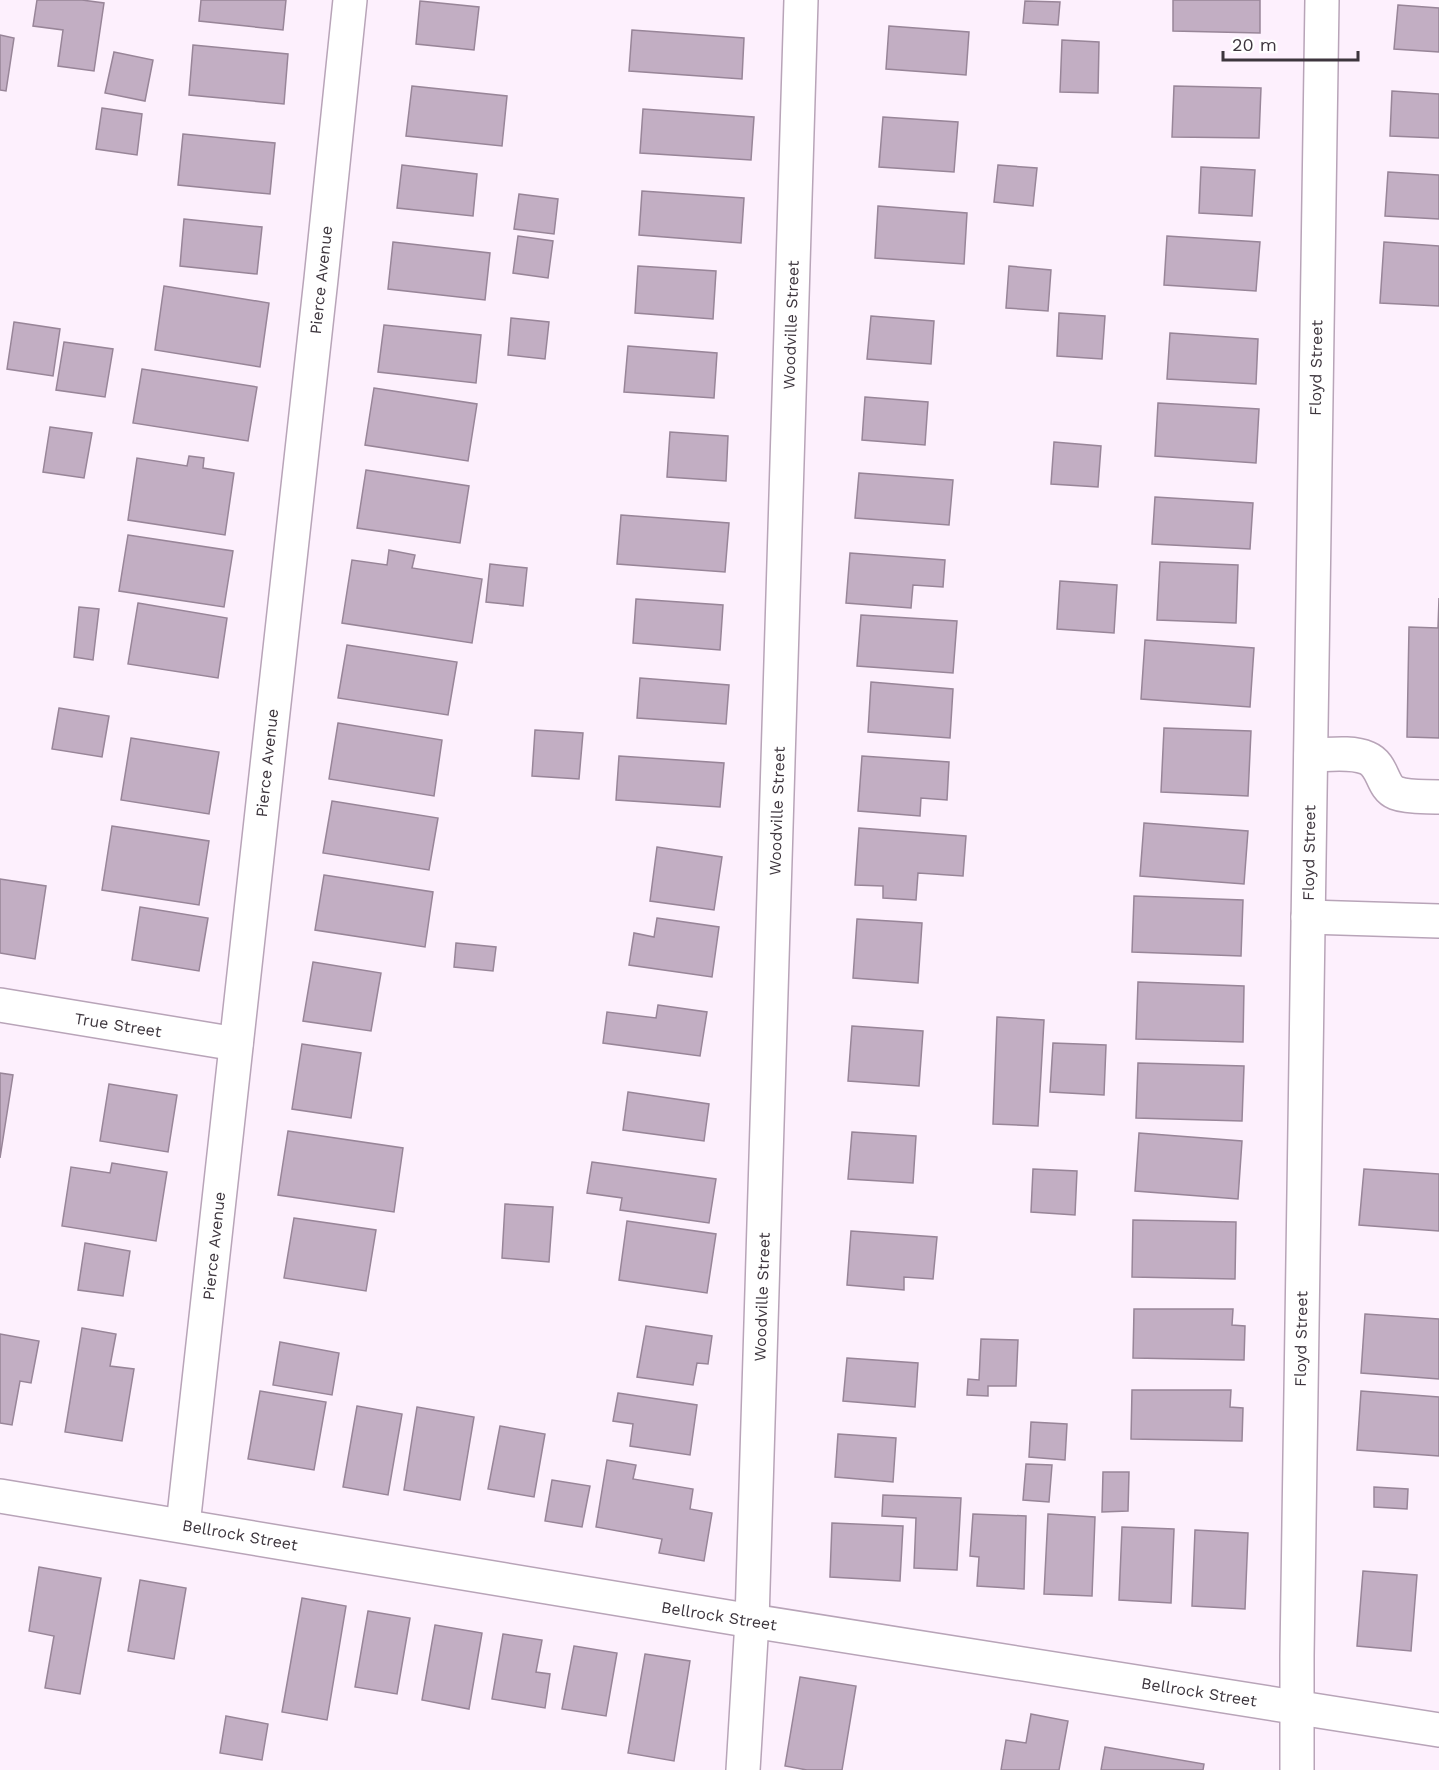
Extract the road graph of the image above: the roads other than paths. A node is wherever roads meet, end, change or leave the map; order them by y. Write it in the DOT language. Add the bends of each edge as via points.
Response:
graph roads {
  1 [pos="350,0"];
  2 [pos="801,0"];
  3 [pos="1322,0"];
  4 [pos="1311,755"];
  5 [pos="1439,797"];
  6 [pos="1308,917"];
  7 [pos="1439,921"];
  8 [pos="0,1005"];
  9 [pos="236,1044"];
  10 [pos="0,1496"];
  11 [pos="183,1525"];
  12 [pos="752,1622"];
  13 [pos="1297,1707"];
  14 [pos="1439,1731"];
  15 [pos="743,1770"];
  16 [pos="1297,1770"];
  1 -- 9 [label="street, Pierce Avenue"];
  2 -- 12 [label="street, Woodville Street"];
  3 -- 4 [label="street, Floyd Street"];
  4 -- 5 [label="street" via="1366,757 1378,765 1395,793"];
  4 -- 6 [label="street, Floyd Street"];
  6 -- 7 [label="street"];
  6 -- 13 [label="street, Floyd Street"];
  8 -- 9 [label="street, True Street"];
  9 -- 11 [label="street, Pierce Avenue"];
  10 -- 11 [label="street, Bellrock Street"];
  11 -- 12 [label="street, Bellrock Street"];
  12 -- 13 [label="street, Bellrock Street"];
  12 -- 15 [label="street, Woodville Street"];
  13 -- 14 [label="street, Bellrock Street"];
  13 -- 16 [label="street, Floyd Street"];
}
